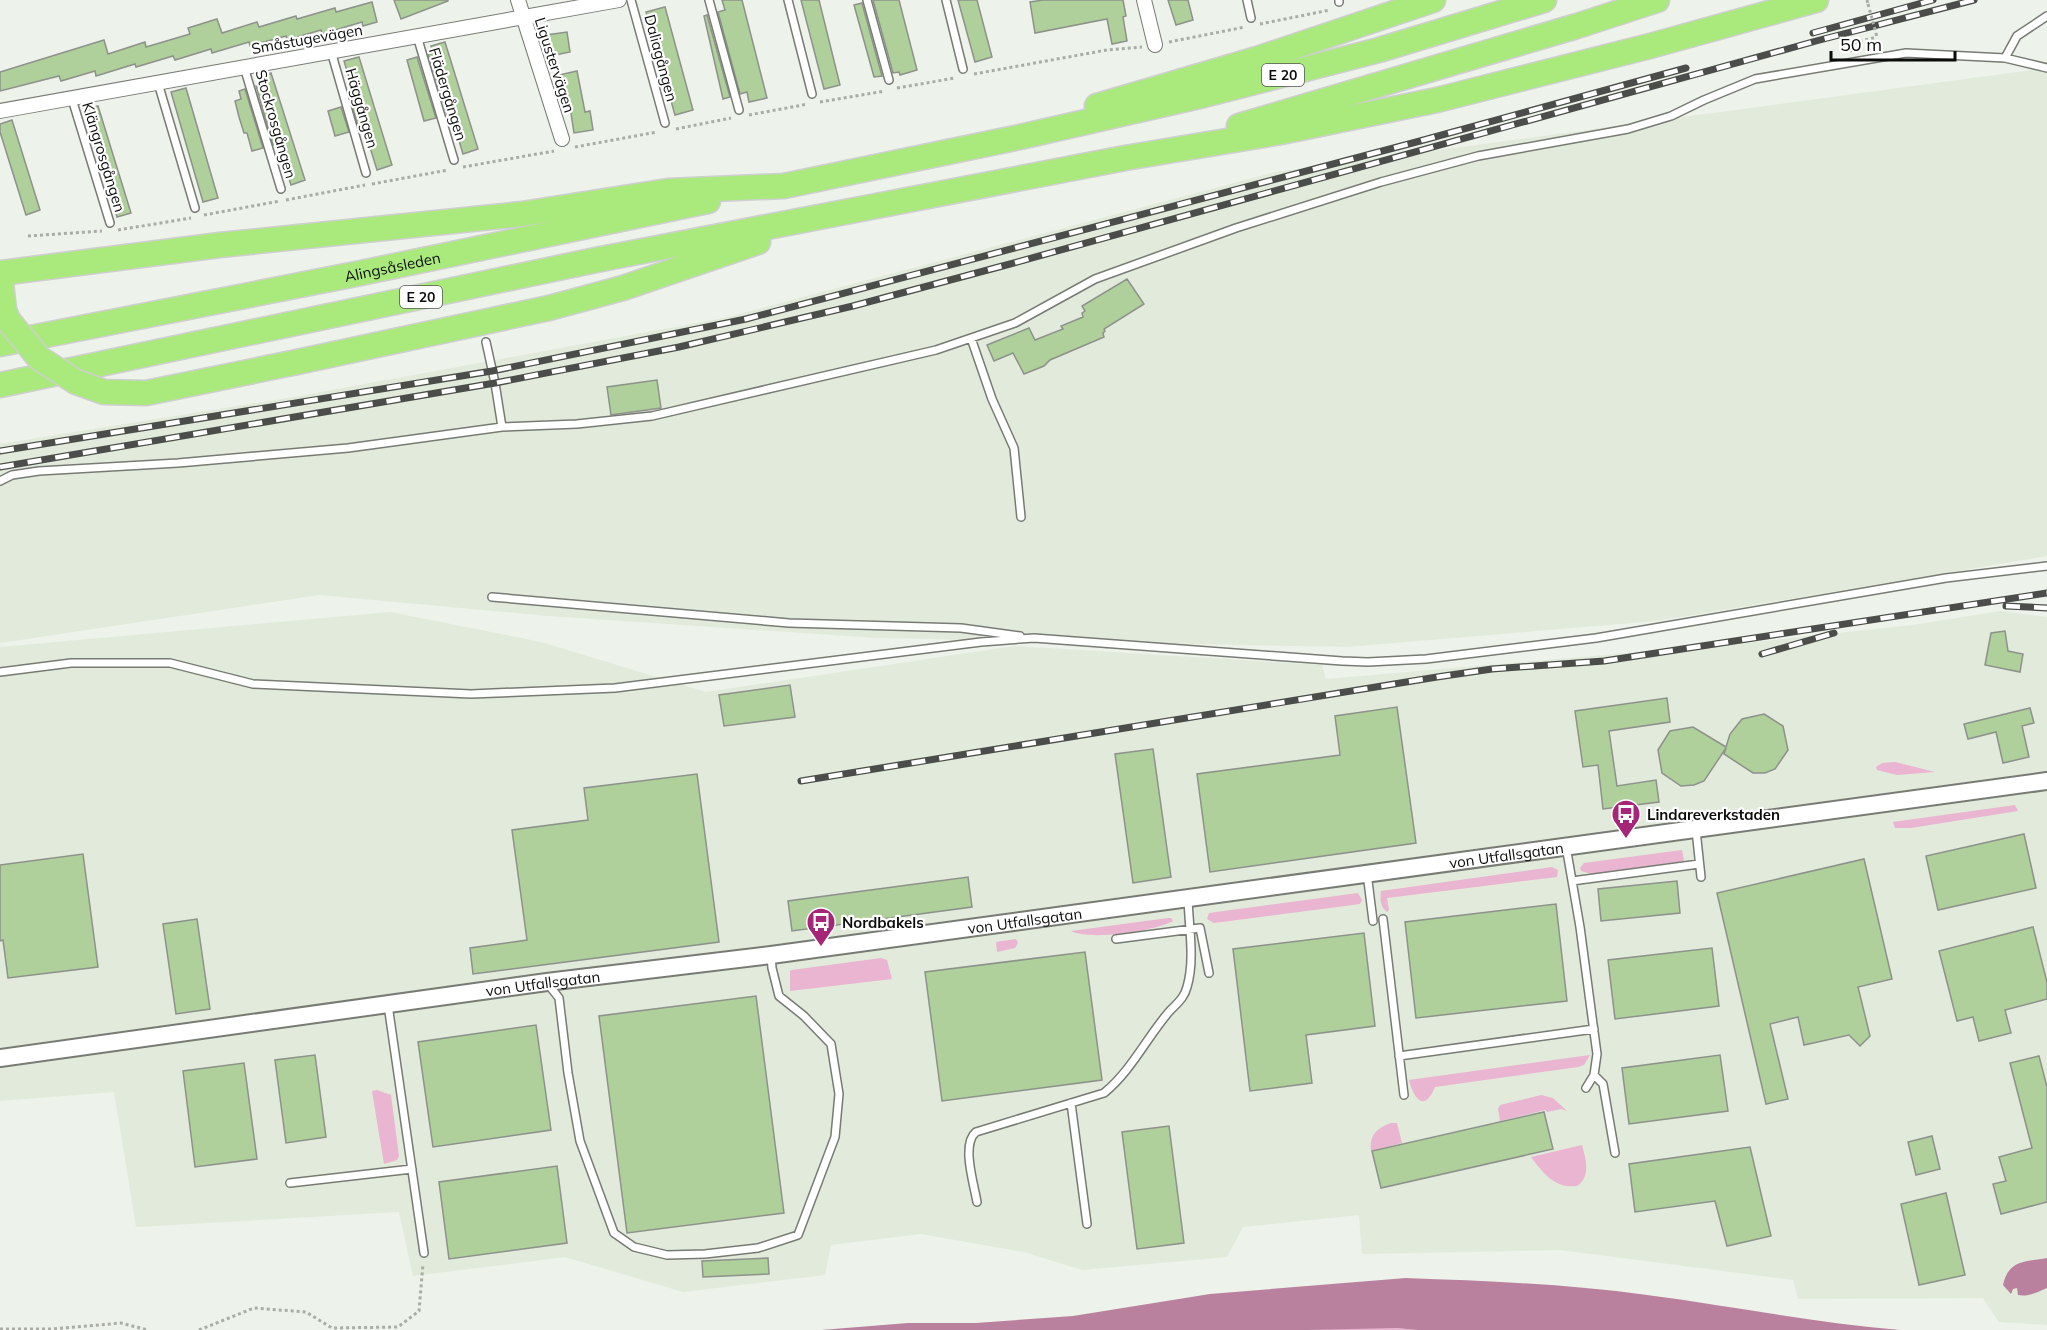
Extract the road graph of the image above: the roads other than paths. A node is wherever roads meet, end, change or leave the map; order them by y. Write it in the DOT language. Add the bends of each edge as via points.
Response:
graph roads {
  1 [pos="518,0"];
  2 [pos="619,0"];
  3 [pos="631,0"];
  4 [pos="709,0"];
  5 [pos="788,0"];
  6 [pos="867,0"];
  7 [pos="946,0"];
  8 [pos="1144,0"];
  9 [pos="1247,0"];
  10 [pos="1433,0"];
  11 [pos="1544,0"];
  12 [pos="1657,0"];
  13 [pos="1816,0"];
  14 [pos="523,16"];
  15 [pos="2047,16"];
  16 [pos="1251,18"];
  17 [pos="417,36"];
  18 [pos="1155,45"];
  19 [pos="331,51"];
  20 [pos="2005,58"];
  21 [pos="244,67"];
  22 [pos="2047,68"];
  23 [pos="963,69"];
  24 [pos="889,80"];
  25 [pos="158,83"];
  26 [pos="812,94"];
  27 [pos="72,99"];
  28 [pos="739,110"];
  29 [pos="0,111"];
  30 [pos="664,123"];
  31 [pos="1020,137"];
  32 [pos="562,139"];
  33 [pos="1142,155"];
  34 [pos="454,160"];
  35 [pos="366,173"];
  36 [pos="784,186"];
  37 [pos="281,189"];
  38 [pos="195,208"];
  39 [pos="843,213"];
  40 [pos="110,223"];
  41 [pos="0,274"];
  42 [pos="4,328"];
  43 [pos="972,338"];
  44 [pos="486,342"];
  45 [pos="0,344"];
  46 [pos="0,385"];
  47 [pos="502,428"];
  48 [pos="0,481"];
  49 [pos="1021,517"];
  50 [pos="2047,566"];
  51 [pos="492,597"];
  52 [pos="1034,638"];
  53 [pos="0,672"];
  54 [pos="2047,781"];
  55 [pos="1696,830"];
  56 [pos="1566,846"];
  57 [pos="1699,864"];
  58 [pos="1367,873"];
  59 [pos="1701,877"];
  60 [pos="1572,881"];
  61 [pos="1188,897"];
  62 [pos="1383,919"];
  63 [pos="1373,921"];
  64 [pos="1191,929"];
  65 [pos="1116,939"];
  66 [pos="771,954"];
  67 [pos="1209,973"];
  68 [pos="547,982"];
  69 [pos="388,1005"];
  70 [pos="1594,1029"];
  71 [pos="1399,1056"];
  72 [pos="0,1058"];
  73 [pos="1594,1075"];
  74 [pos="1586,1088"];
  75 [pos="1404,1095"];
  76 [pos="1071,1103"];
  77 [pos="1615,1153"];
  78 [pos="412,1169"];
  79 [pos="290,1183"];
  80 [pos="977,1202"];
  81 [pos="1087,1224"];
  82 [pos="424,1253"];
  1 -- 14 [label="street, Ligustervägen"];
  2 -- 14 [label="street, Småstugevägen"];
  3 -- 30 [label="lane, Daliagången"];
  4 -- 28 [label="lane"];
  5 -- 26 [label="lane"];
  6 -- 24 [label="lane"];
  7 -- 23 [label="lane"];
  8 -- 18 [label="street"];
  9 -- 16 [label="lane"];
  10 -- 31 [label="highway" via="1257,59 1108,101"];
  11 -- 31 [label="highway, E 20" via="1379,50"];
  12 -- 33 [label="highway, E 20"];
  13 -- 33 [label="highway" via="1426,102"];
  14 -- 17 [label="street, Småstugevägen"];
  14 -- 32 [label="street, Ligustervägen"];
  15 -- 20 [label="lane" via="2017,36"];
  17 -- 19 [label="street, Småstugevägen"];
  17 -- 34 [label="lane, Flädergången"];
  19 -- 21 [label="street, Småstugevägen"];
  19 -- 35 [label="lane, Häggången"];
  20 -- 22 [label="lane"];
  20 -- 43 [label="lane" via="1906,53 1755,79 1671,116 1628,129 1478,156 1380,182 1236,228 1095,279 1015,323"];
  21 -- 25 [label="street, Småstugevägen"];
  21 -- 37 [label="lane, Stockrosgången"];
  25 -- 27 [label="street, Småstugevägen"];
  25 -- 38 [label="lane"];
  27 -- 29 [label="street, Småstugevägen"];
  27 -- 40 [label="lane, Klängrosgången"];
  31 -- 36 [label="highway, E 20"];
  33 -- 39 [label="highway, E 20"];
  36 -- 41 [label="highway" via="668,191 522,214 220,245"];
  36 -- 45 [label="highway, Alingsåsleden / E 20"];
  39 -- 42 [label="highway, bridge" via="623,288 549,308 146,393 104,392 76,382"];
  39 -- 46 [label="highway, E 20" via="596,260"];
  41 -- 42 [label="highway"];
  43 -- 47 [label="lane" via="936,350 652,416"];
  43 -- 49 [label="lane" via="992,399 1014,448"];
  44 -- 47 [label="lane"];
  47 -- 48 [label="lane" via="348,447 39,471"];
  50 -- 52 [label="lane" via="1946,578 1596,638 1426,659 1342,661"];
  51 -- 52 [label="lane" via="789,623 961,627"];
  52 -- 53 [label="lane" via="615,688 471,694 253,684 170,663 71,663"];
  54 -- 55 [label="street, von Utfallsgatan"];
  55 -- 56 [label="street, von Utfallsgatan"];
  55 -- 57 [label="lane"];
  56 -- 58 [label="street, von Utfallsgatan"];
  56 -- 60 [label="lane"];
  57 -- 59 [label="lane"];
  57 -- 60 [label="lane"];
  58 -- 61 [label="street, von Utfallsgatan"];
  58 -- 63 [label="lane"];
  60 -- 70 [label="lane"];
  61 -- 64 [label="lane"];
  61 -- 66 [label="street, von Utfallsgatan"];
  62 -- 71 [label="lane"];
  64 -- 65 [label="lane"];
  64 -- 67 [label="lane" via="1200,928"];
  64 -- 76 [label="lane" via="1189,978 1182,999 1118,1082 1104,1093"];
  66 -- 68 [label="street, von Utfallsgatan"];
  66 -- 68 [label="lane" via="780,996 831,1044 839,1094 835,1137 798,1235 758,1248 667,1255 634,1247 614,1233 580,1141 559,998"];
  68 -- 69 [label="street, von Utfallsgatan"];
  69 -- 72 [label="street, von Utfallsgatan"];
  69 -- 78 [label="lane"];
  70 -- 71 [label="lane"];
  70 -- 73 [label="lane"];
  71 -- 75 [label="lane"];
  73 -- 74 [label="lane"];
  73 -- 77 [label="lane" via="1603,1084"];
  76 -- 80 [label="lane" via="972,1135 968,1149"];
  76 -- 81 [label="lane"];
  78 -- 79 [label="lane"];
  78 -- 82 [label="lane"];
}
